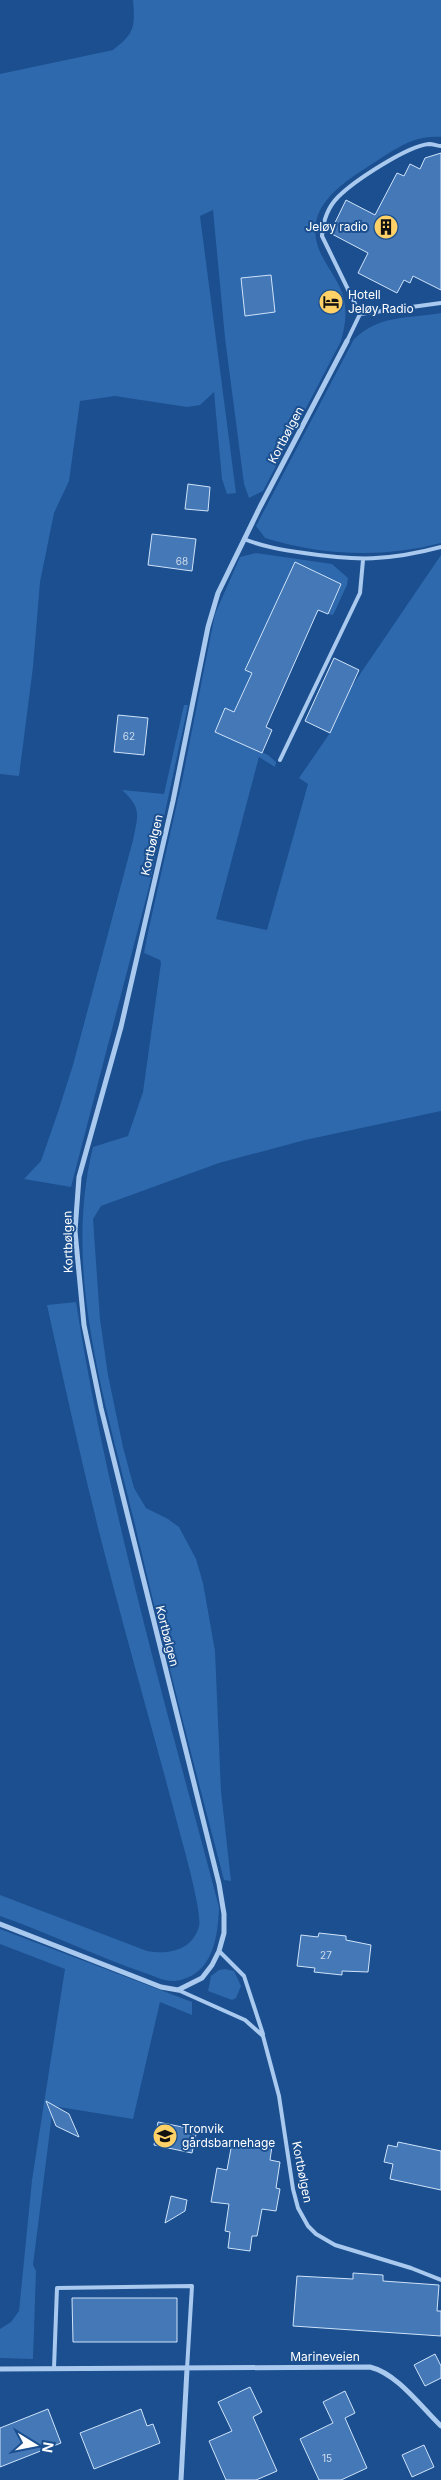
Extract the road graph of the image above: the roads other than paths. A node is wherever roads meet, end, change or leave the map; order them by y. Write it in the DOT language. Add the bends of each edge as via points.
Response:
graph roads {
  1 [pos="441,146"];
  2 [pos="441,303"];
  3 [pos="360,314"];
  4 [pos="347,341"];
  5 [pos="244,539"];
  6 [pos="441,548"];
  7 [pos="363,560"];
  8 [pos="280,760"];
  9 [pos="0,1924"];
  10 [pos="219,1951"];
  11 [pos="178,1990"];
  12 [pos="263,2036"];
  13 [pos="441,2280"];
  14 [pos="54,2368"];
  15 [pos="0,2369"];
  16 [pos="187,2369"];
  17 [pos="441,2426"];
  18 [pos="181,2480"];
  1 -- 3 [label="lane" via="429,144 396,157 337,198 328,212 322,236"];
  2 -- 3 [label="lane"];
  3 -- 4 [label="lane"];
  4 -- 5 [label="street, Kortbølgen"];
  5 -- 7 [label="lane" via="263,546"];
  5 -- 10 [label="street, Kortbølgen" via="218,592 208,627 173,801 121,1027 79,1177 75,1232 84,1325 101,1408 219,1884 224,1933"];
  6 -- 7 [label="lane"];
  7 -- 8 [label="lane" via="360,593"];
  9 -- 11 [label="street"];
  10 -- 11 [label="street, Kortbølgen" via="202,1978"];
  10 -- 12 [label="lane, Kortbølgen" via="244,1976"];
  11 -- 12 [label="lane" via="245,2020"];
  12 -- 13 [label="lane, Kortbølgen" via="279,2096 293,2189 298,2208 308,2226 335,2245"];
  14 -- 15 [label="street, Marineveien"];
  14 -- 16 [label="street, Marineveien"];
  14 -- 16 [label="lane" via="57,2288 192,2286"];
  16 -- 17 [label="street, Marineveien" via="370,2367 390,2377"];
  16 -- 18 [label="street"];
}
